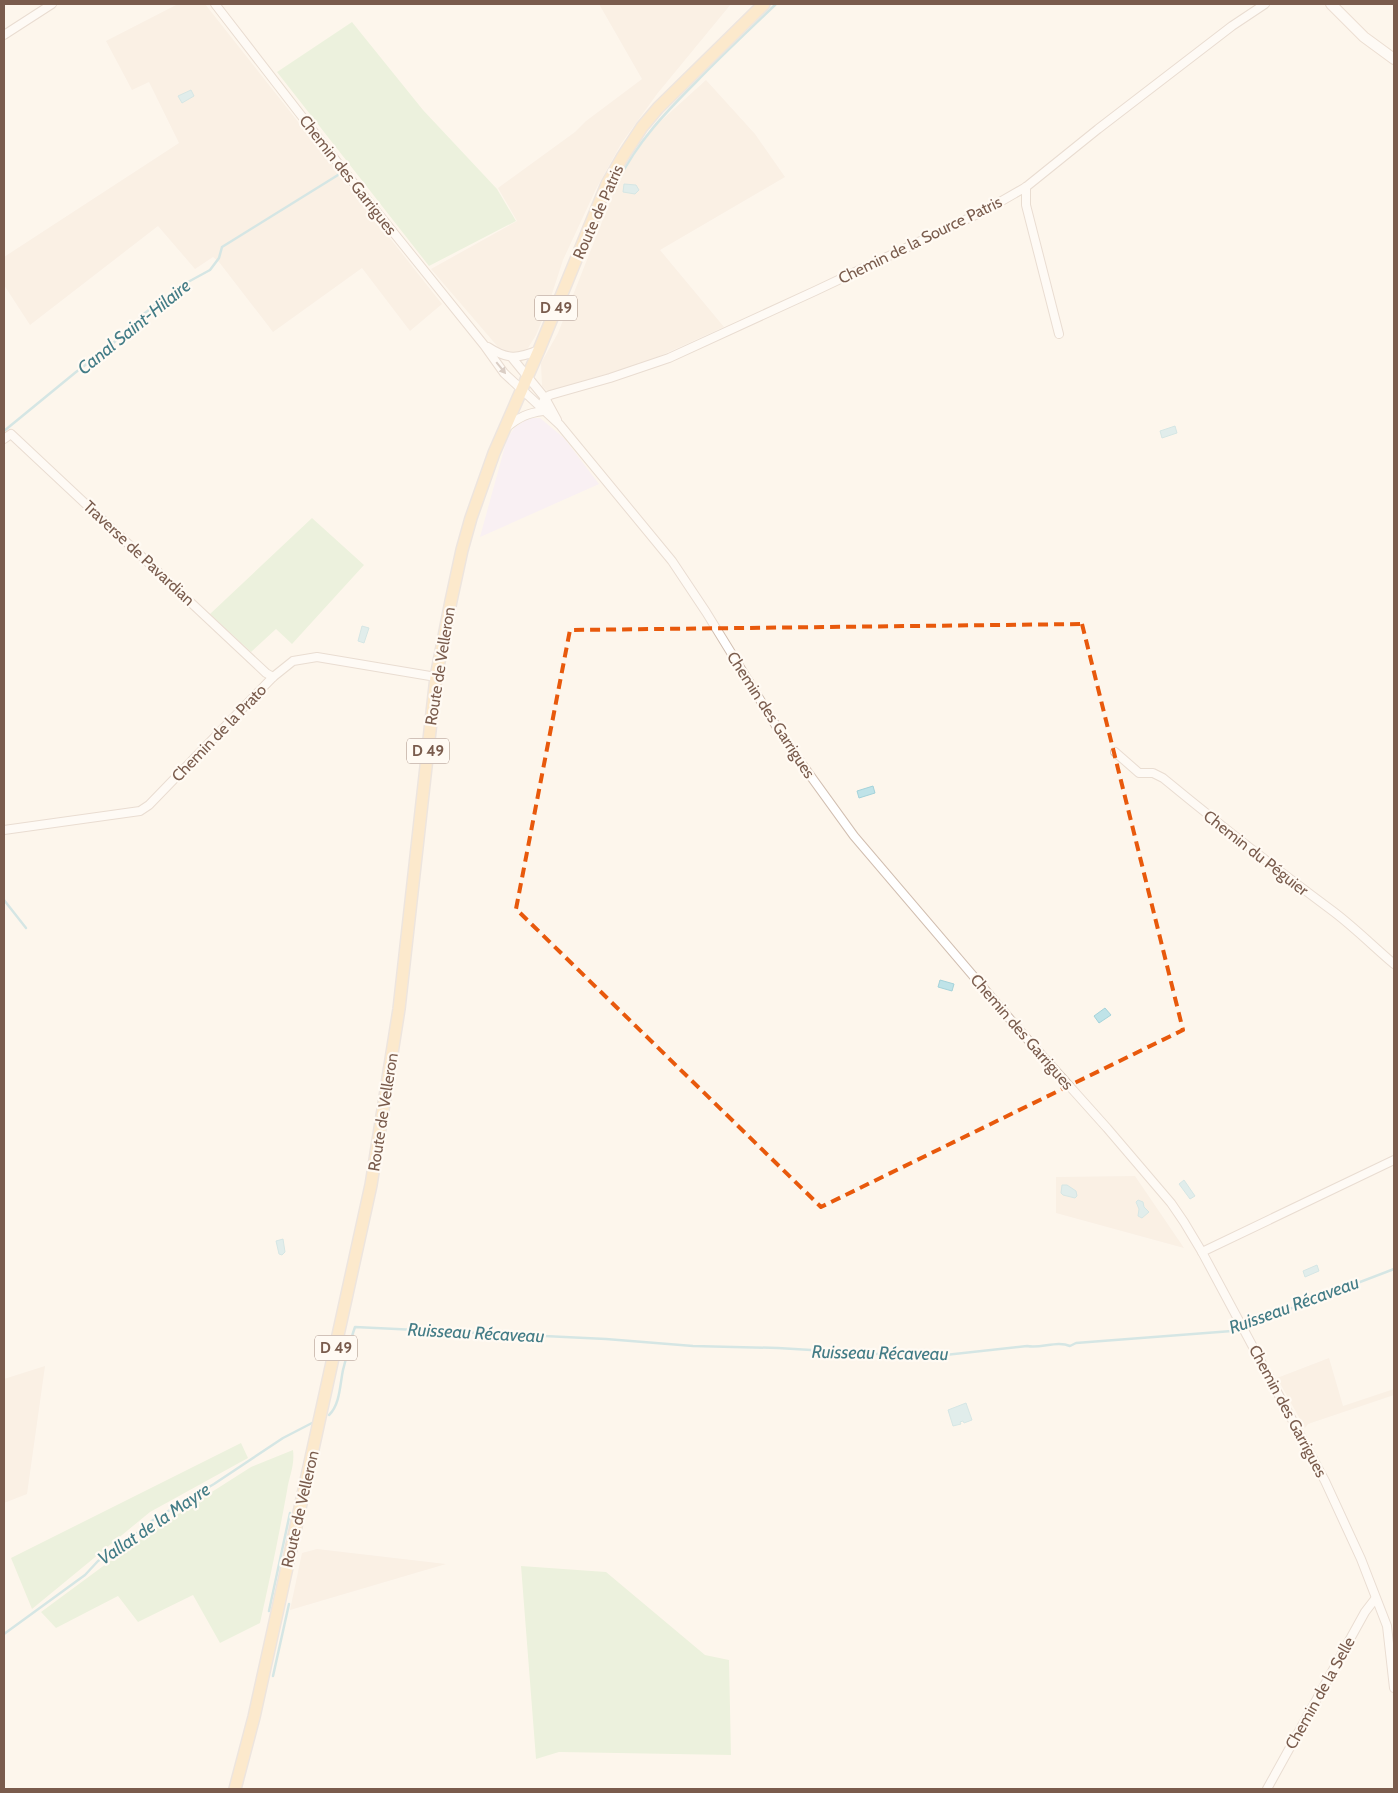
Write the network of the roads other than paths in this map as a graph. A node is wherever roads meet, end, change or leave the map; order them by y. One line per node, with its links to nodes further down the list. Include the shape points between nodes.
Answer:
1 (52, 4): 6 (street)
2 (215, 4): 10 (street, Chemin des Garrigues, via 354,184)
3 (764, 4): 11 (main road, Route de Patris / D 49, via 658,108 623,156 607,184)
4 (1265, 4): 8 (street, Chemin de la Source Patris)
5 (1331, 4): 7 (street, via 1364,37)
6 (4, 35)
7 (1394, 60)
8 (1026, 186): 9 (street, via 1026,205); 15 (street, Chemin de la Source Patris, via 986,210 668,358)
9 (1059, 334)
10 (484, 344): 12 (street, Chemin des Garrigues, via 498,354); 14 (street, Chemin des Garrigues, one-way to 14)
11 (539, 350): 12 (street); 13 (main road, Route de Patris / D 49)
12 (513, 358): 13 (street, Chemin des Garrigues)
13 (528, 375): 14 (main road, Route de Patris / D 49); 15 (street, Chemin des Garrigues)
14 (521, 389): 16 (street, Chemin des Garrigues); 18 (main road, Route de Patris / D 49)
15 (545, 398): 16 (street); 17 (street, Chemin des Garrigues)
16 (541, 409): 17 (street, Chemin des Garrigues); 18 (street, via 516,419)
17 (560, 425): 26 (street, Chemin des Garrigues, via 672,562 786,742 854,836 1171,1203)
18 (502, 431): 21 (main road, Route de Velleron / D 49, via 469,526)
19 (4, 439): 20 (street, Traverse de Pavardian, via 11,434)
20 (274, 677): 21 (street, Chemin de la Prato, via 293,661 318,657); 23 (street, Chemin de la Prato, via 140,811)
21 (436, 678): 29 (main road, Route de Velleron / D 49, via 402,991 378,1149 269,1650)
22 (1115, 752): 24 (street, Chemin du Péguier, via 1139,773 1153,773 1163,778 1334,912)
23 (4, 830)
24 (1394, 964)
25 (1394, 1160): 26 (street)
26 (1202, 1252): 27 (street, Chemin des Garrigues, via 1325,1481)
27 (1376, 1599): 28 (street, Chemin des Garrigues, via 1387,1626); 30 (street, Chemin de la Selle, via 1365,1612)
28 (1394, 1688)
29 (234, 1789)
30 (1267, 1789)

